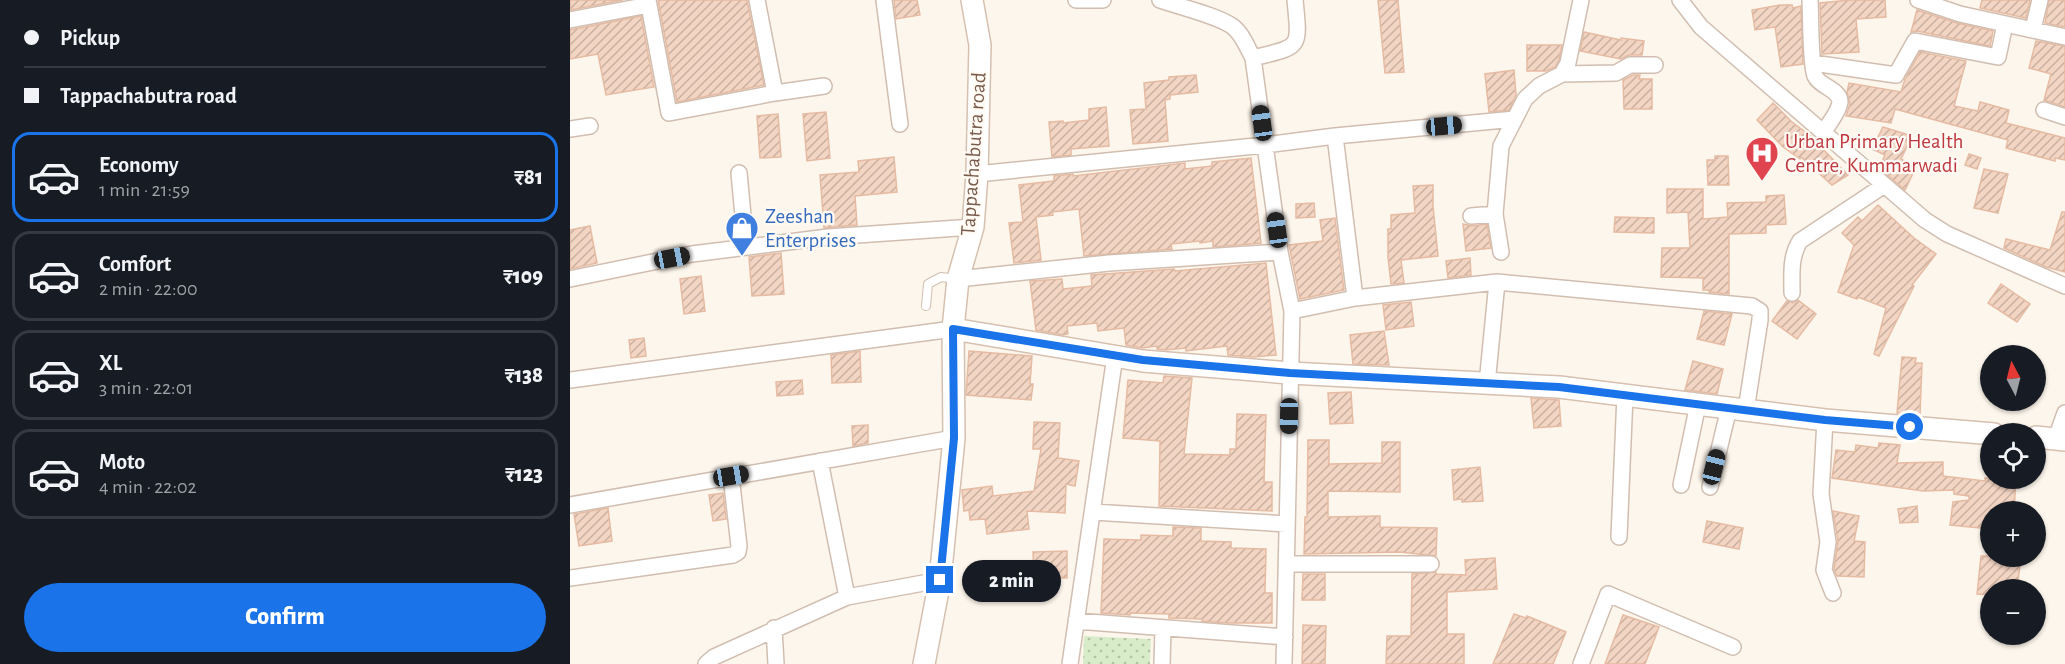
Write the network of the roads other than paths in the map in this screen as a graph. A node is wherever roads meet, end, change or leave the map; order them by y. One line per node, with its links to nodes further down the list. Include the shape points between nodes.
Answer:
1 (758, 0): 24 (street)
2 (884, 0): 28 (street)
3 (972, 0): 35 (street, Tappachabutra road, via 980,45)
4 (1076, 0): 5 (street)
5 (1103, 0)
6 (1160, 0): 19 (street, via 1233,27)
7 (1294, 0): 19 (street, via 1298,34 1295,43 1287,49)
8 (1581, 0): 22 (street, via 1568,63)
9 (1680, 0): 31 (street, via 1701,27)
10 (1810, 0): 20 (street)
11 (1918, 0): 14 (street)
12 (2040, 0): 17 (street)
13 (648, 2): 15 (street); 24 (street, via 669,113)
14 (1960, 7): 16 (street)
15 (570, 20)
16 (2005, 24): 17 (street); 20 (street, via 1998,57 1915,40 1896,75)
17 (2033, 29): 18 (street)
18 (2065, 37)
19 (1252, 58): 33 (street)
20 (1813, 63): 31 (street, via 1816,78 1840,99)
21 (1654, 65): 22 (street, via 1630,65 1616,73)
22 (1562, 74): 27 (street, via 1525,99)
23 (824, 86): 24 (street)
24 (776, 93)
25 (2044, 110): 26 (street)
26 (2065, 117)
27 (1515, 119): 32 (street); 37 (street, via 1501,146)
28 (900, 124)
29 (590, 126): 30 (street)
30 (570, 129)
31 (1824, 131): 36 (street)
32 (1335, 136): 33 (street); 48 (street)
33 (1265, 145): 35 (street); 41 (street)
34 (739, 173): 40 (street)
35 (977, 174): 39 (street, Tappachabutra road)
36 (1883, 186): 46 (street, via 1947,234); 47 (street, via 1800,241 1792,259)
37 (1495, 214): 38 (street); 42 (street)
38 (1471, 216)
39 (973, 227): 40 (street); 44 (street, Tappachabutra road)
40 (746, 247): 43 (street)
41 (1280, 252): 44 (street, via 1109,263); 50 (street)
42 (1501, 252)
43 (570, 279)
44 (958, 279): 49 (lane, via 941,277 928,284); 51 (street, Tappachabutra road)
45 (1497, 282): 48 (street); 55 (street); 58 (street, via 1752,306 1760,311 1760,320)
46 (2065, 286)
47 (1792, 292)
48 (1355, 298): 50 (street)
49 (926, 306)
50 (1292, 311): 53 (street)
51 (953, 329): 52 (street); 54 (street); 62 (street, Tappachabutra road)
52 (1115, 356): 53 (street); 69 (street)
53 (1290, 373): 55 (street); 70 (street)
54 (570, 380)
55 (1487, 384): 56 (street)
56 (1625, 395): 57 (street); 71 (street)
57 (1698, 404): 58 (street); 66 (street)
58 (1738, 409): 60 (street); 67 (street)
59 (2065, 413): 63 (street)
60 (1825, 420): 61 (street); 76 (street, via 1821,494 1828,542 1824,570)
61 (1980, 433)
62 (954, 438): 64 (street); 75 (street, Tappachabutra road)
63 (2052, 438)
64 (820, 460): 65 (street); 77 (street)
65 (731, 476): 68 (street); 74 (street, via 738,552)
66 (1681, 485)
67 (1710, 487)
68 (570, 505)
69 (1093, 512): 70 (street); 78 (street)
70 (1287, 524): 72 (street)
71 (1619, 537)
72 (1287, 564): 73 (street); 81 (street)
73 (1431, 564)
74 (570, 578)
75 (940, 580): 77 (street); 85 (street, Tappachabutra road)
76 (1833, 592)
77 (847, 597): 79 (street)
78 (1076, 621): 80 (street); 86 (street)
79 (774, 628): 83 (street); 84 (street)
80 (1163, 628): 81 (street); 87 (street)
81 (1285, 637): 88 (street)
82 (1733, 647): 89 (street, via 1608,594)
83 (706, 664)
84 (776, 664)
85 (924, 664)
86 (1070, 664)
87 (1162, 664)
88 (1284, 664)
89 (1581, 664)

